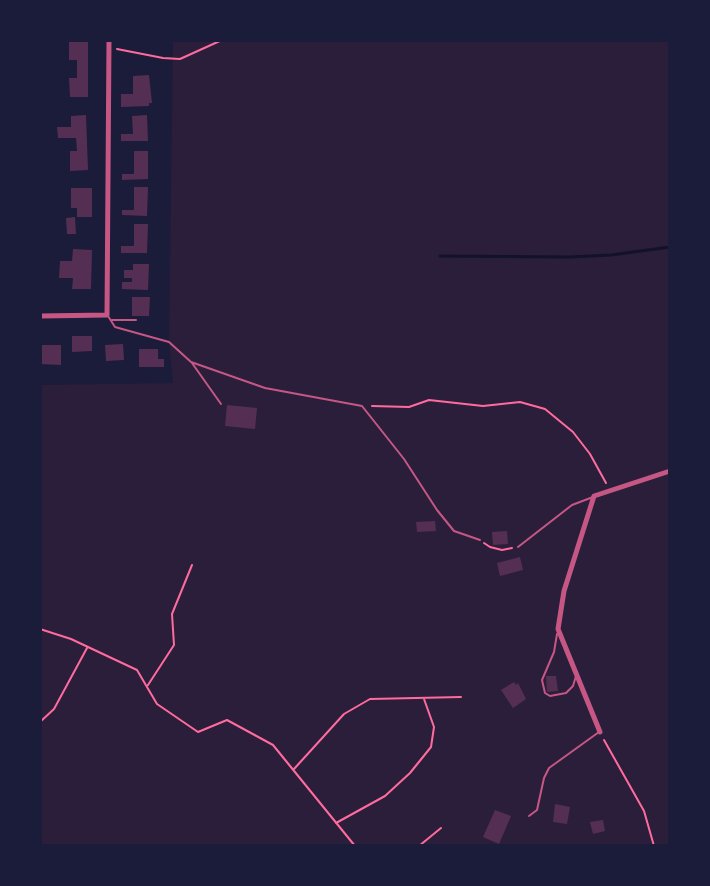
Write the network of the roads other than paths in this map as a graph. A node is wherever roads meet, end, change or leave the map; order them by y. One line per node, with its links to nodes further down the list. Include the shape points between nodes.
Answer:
1 (109, 40): 3 (street)
2 (40, 316): 3 (street)
3 (109, 317): 4 (lane); 5 (lane, via 115,327 169,342)
4 (136, 320)
5 (191, 362): 6 (lane); 9 (lane, via 265,388 362,406 454,531)
6 (221, 404)
7 (670, 471): 8 (street)
8 (594, 496): 10 (lane, via 572,505); 11 (street, via 564,591)
9 (480, 540)
10 (518, 547)
11 (558, 629): 12 (street); 12 (lane, via 542,680 545,693 566,693)
12 (576, 675): 13 (street)
13 (600, 732): 14 (lane, via 549,768 537,810)
14 (529, 816)

